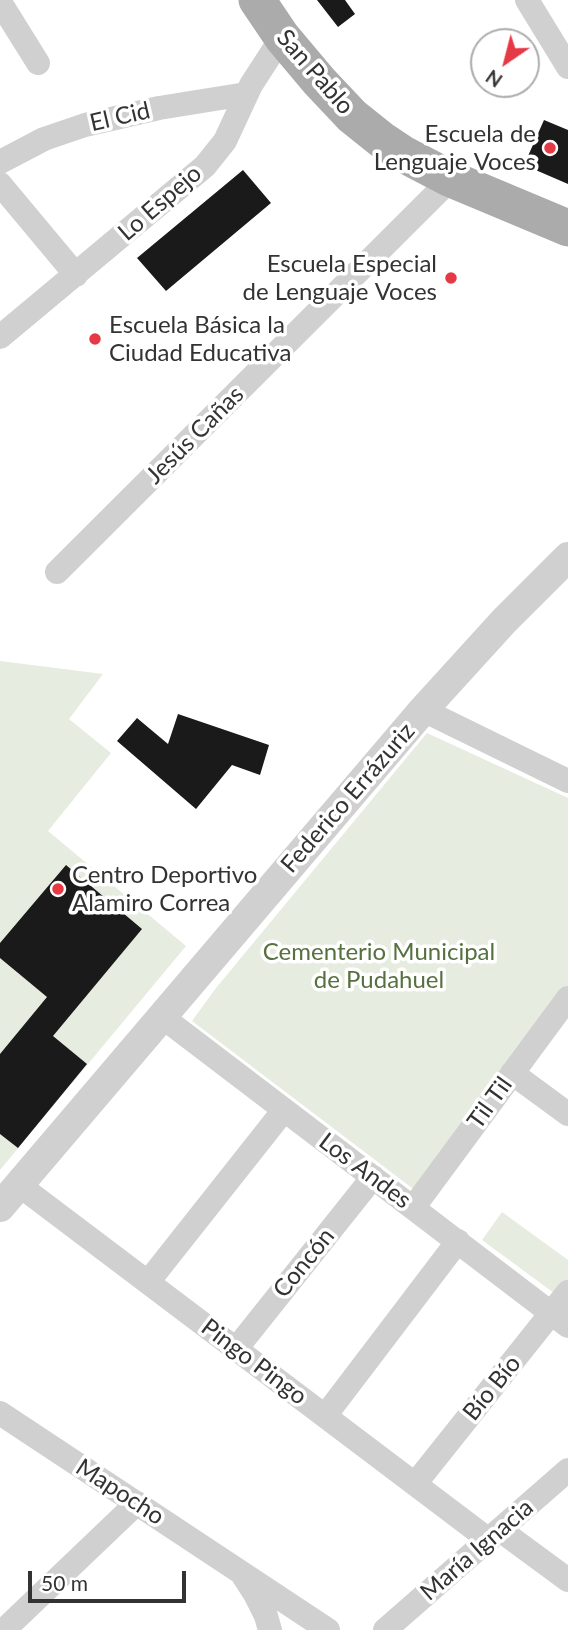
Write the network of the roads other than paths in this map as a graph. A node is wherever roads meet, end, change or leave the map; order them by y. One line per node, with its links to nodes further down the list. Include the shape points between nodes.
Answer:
1 (257, 0): 4 (main road, San Pablo)
2 (527, 0): 6 (street)
3 (0, 2): 5 (street)
4 (282, 37): 7 (street, Lo Espejo); 9 (main road, San Pablo, via 352,116 403,154)
5 (38, 63)
6 (568, 66)
7 (246, 94): 8 (street, El Cid, via 85,125 44,139); 12 (street, Lo Espejo, via 225,141 205,166)
8 (0, 162)
9 (451, 179): 11 (main road, San Pablo); 15 (street, Jesús Cañas)
10 (0, 184): 12 (street)
11 (568, 228)
12 (76, 275): 13 (street, Lo Espejo)
13 (0, 337)
14 (568, 557): 16 (street, Federico Errázuriz)
15 (57, 572)
16 (423, 710): 17 (street); 19 (street, Federico Errázuriz)
17 (568, 781)
18 (568, 998): 20 (street, Til Til)
19 (161, 1016): 21 (street, Los Andes); 24 (street, Federico Errázuriz)
20 (512, 1073): 22 (street); 25 (street, Til Til)
21 (285, 1110): 23 (street, Los Andes); 27 (street)
22 (568, 1114)
23 (373, 1177): 25 (street, Los Andes); 30 (street, Concón)
24 (9, 1196): 27 (street, Pingo Pingo)
25 (413, 1208): 26 (street, Los Andes)
26 (457, 1241): 29 (street, Los Andes); 32 (street)
27 (148, 1282): 30 (street, Pingo Pingo)
28 (568, 1292): 29 (street, Bío Bío)
29 (560, 1320): 34 (street, Bío Bío)
30 (236, 1349): 32 (street, Pingo Pingo)
31 (0, 1413): 35 (street, Mapocho)
32 (325, 1416): 34 (street, Pingo Pingo)
33 (568, 1469): 36 (street, María Ignacia)
34 (415, 1484): 36 (street, Pingo Pingo)
35 (137, 1503): 37 (street, Mapocho); 39 (street)
36 (494, 1535): 38 (street, Pingo Pingo); 42 (street, María Ignacia)
37 (240, 1571): 40 (street, Mapocho); 41 (street, Mapocho)
38 (568, 1580)
39 (4, 1630)
40 (271, 1630)
41 (328, 1630)
42 (385, 1630)

